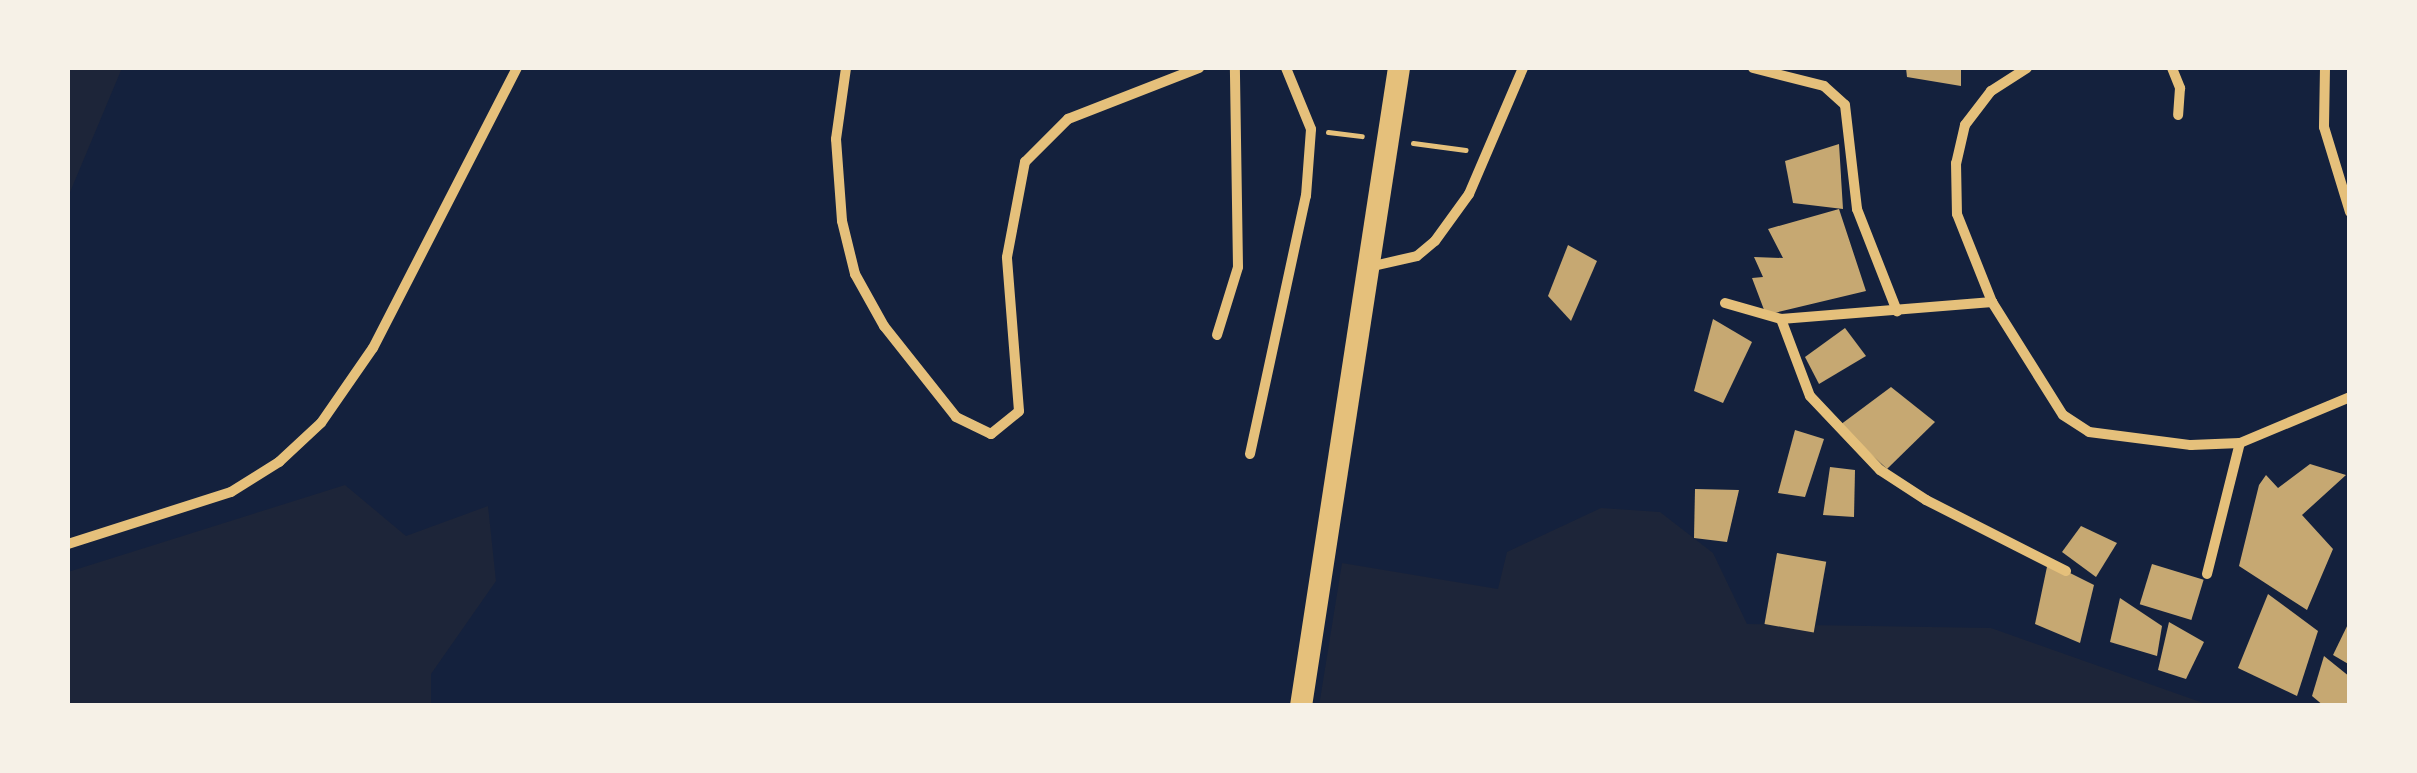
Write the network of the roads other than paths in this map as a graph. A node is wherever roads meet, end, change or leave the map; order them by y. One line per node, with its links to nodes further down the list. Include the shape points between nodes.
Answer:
1 (517, 68): 23 (street, via 373,348 321,423 279,462 231,492)
2 (846, 68): 3 (street, via 836,139 854,274 884,326 956,417 991,434 1019,412 1006,258 1025,162 1068,119)
3 (1198, 68)
4 (1234, 68): 19 (street, via 1238,267)
5 (1286, 68): 22 (street, via 1311,129 1306,196)
6 (1399, 68): 14 (highway)
7 (1523, 68): 14 (street, via 1469,194 1436,241 1417,256)
8 (1753, 68): 17 (street, via 1824,86 1844,105 1857,209)
9 (2027, 68): 16 (street, via 1991,90 1965,125 1956,163 1957,214)
10 (2172, 68): 12 (street, via 2180,88)
11 (2325, 68): 13 (street, via 2324,127)
12 (2178, 116)
13 (2350, 212)
14 (1366, 267): 26 (highway)
15 (1725, 302): 18 (street)
16 (1992, 302): 17 (street); 21 (street, via 2074,425 2191,446)
17 (1897, 311): 18 (street)
18 (1781, 319): 24 (street, via 1810,396 1880,470)
19 (1217, 335)
20 (2350, 397): 21 (street)
21 (2240, 443): 25 (street)
22 (1250, 454)
23 (68, 544)
24 (2066, 571)
25 (2207, 574)
26 (1300, 706)

